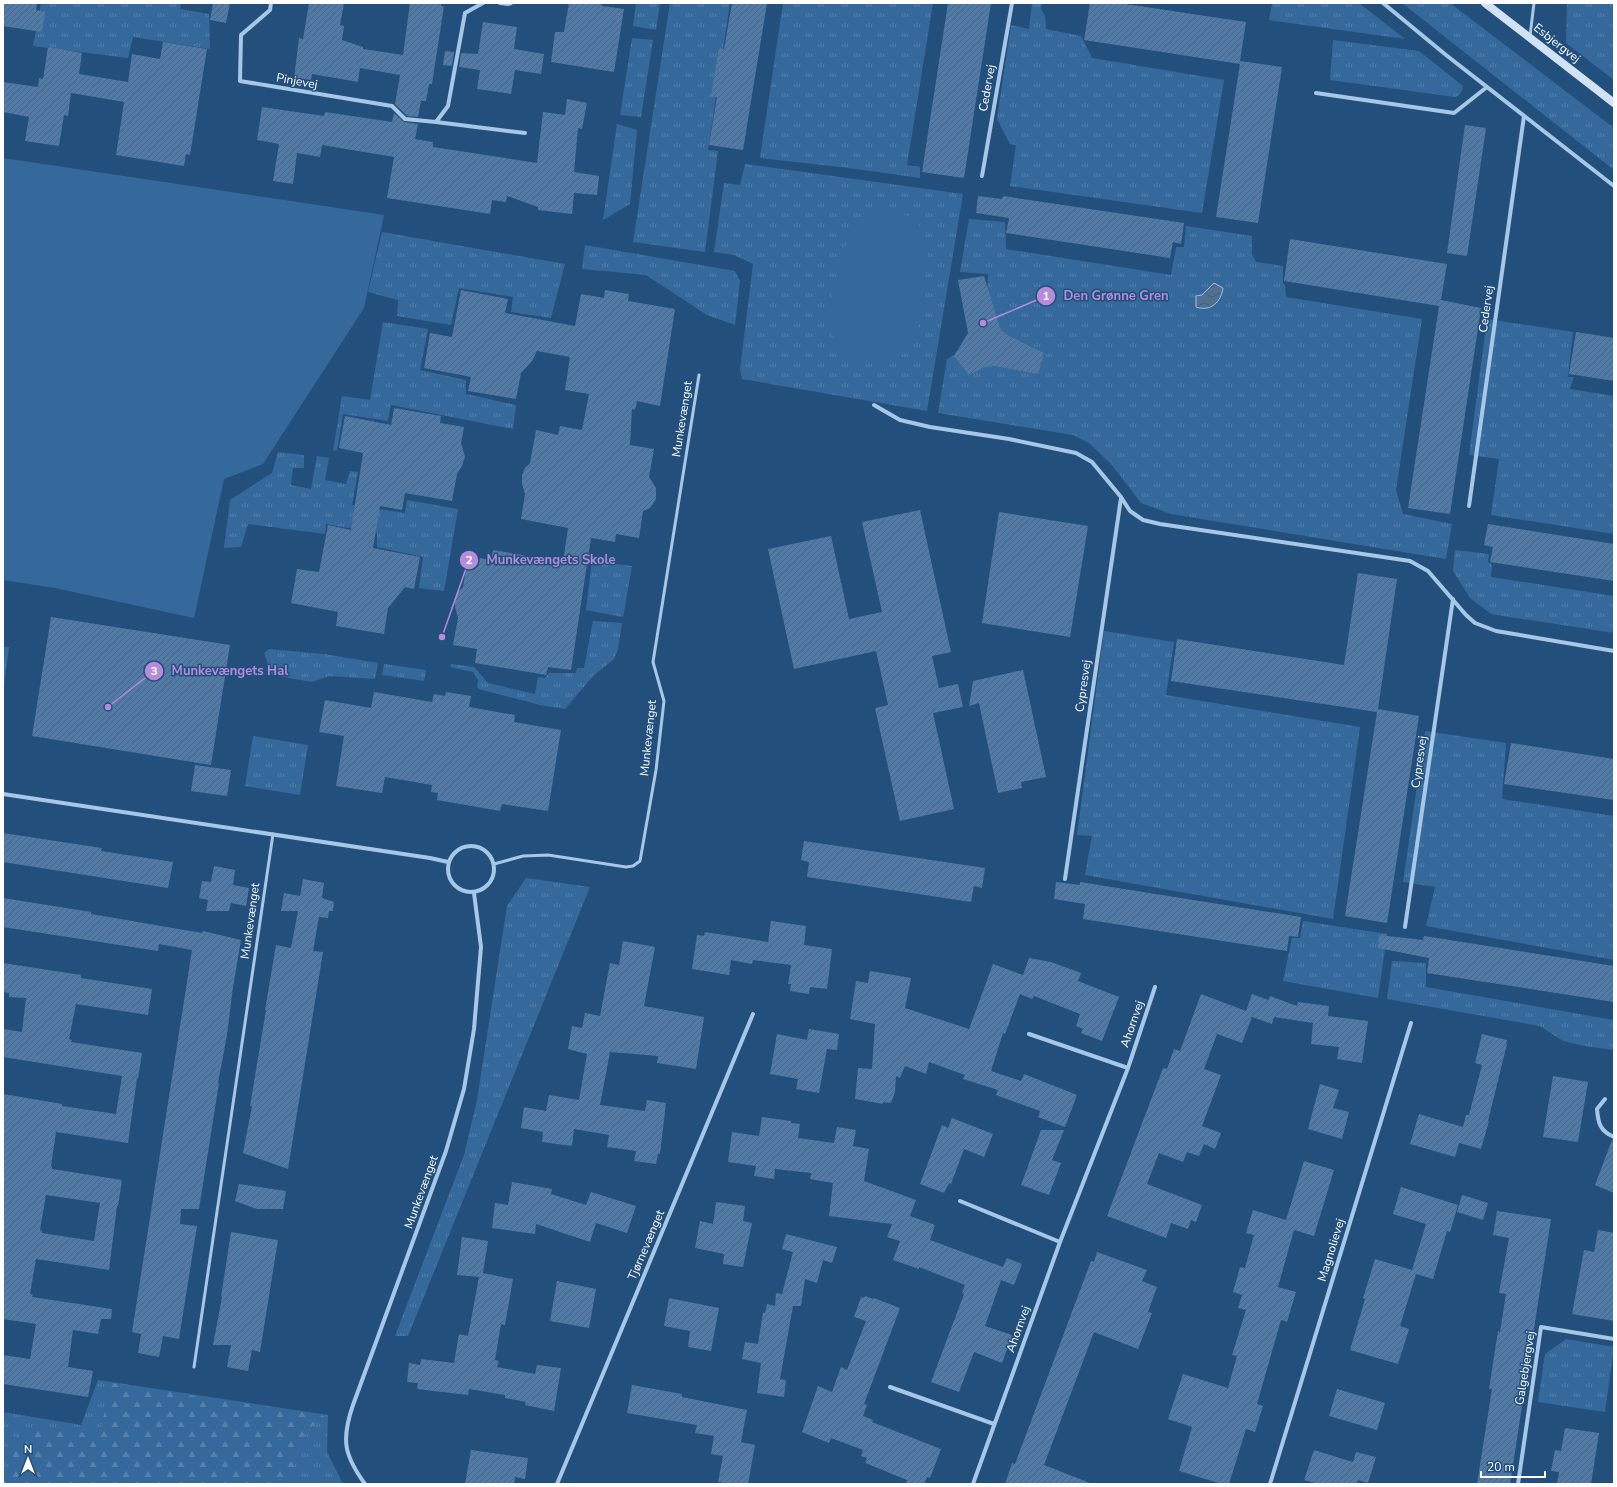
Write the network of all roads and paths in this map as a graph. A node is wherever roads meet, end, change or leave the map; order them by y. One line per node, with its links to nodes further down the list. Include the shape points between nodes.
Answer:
1 (271, 3): 14 (street, Pinjevej, via 270,10 241,35 240,81 392,106 405,119)
2 (484, 3): 14 (street, via 465,13 448,106)
3 (500, 3): 4 (street)
4 (511, 3)
5 (1012, 3): 16 (street, Cedervej)
6 (1383, 3): 10 (street)
7 (1484, 3): 9 (main road, Esbjergvej)
8 (1534, 3): 9 (lane)
9 (1530, 38): 12 (main road, Esbjergvej)
10 (1487, 87): 11 (street, via 1454,113); 13 (street)
11 (1316, 93)
12 (1614, 103)
13 (1524, 116): 17 (street); 21 (street, Cedervej)
14 (436, 122): 15 (street, Pinjevej)
15 (525, 133)
16 (982, 176)
17 (1614, 186)
18 (699, 376): 27 (lane, Munkevænget, via 653,662 664,701 656,770 640,861 626,867 548,855 523,856)
19 (874, 405): 20 (street, via 900,420 930,428 1009,439 1076,453 1092,462)
20 (1121, 497): 22 (street, via 1130,511 1143,520 1160,524 1410,561 1428,571); 28 (street, Cypresvej)
21 (1469, 506)
22 (1453, 599): 23 (street, via 1475,623 1496,631); 30 (street, Cypresvej)
23 (1614, 651)
24 (3, 794): 25 (street)
25 (273, 834): 26 (street); 41 (lane, Munkevænget)
26 (448, 862): 27 (street, via 457,850 472,846 486,851); 29 (street, via 447,870 453,884 459,890)
27 (494, 864): 29 (street, via 492,879 488,885)
28 (1065, 878)
29 (474, 892): 44 (street, Munkevænget, via 481,947 474,1029 464,1089 446,1150 345,1430 346,1448 352,1464)
30 (1405, 927)
31 (1156, 986): 35 (street, Ahornvej)
32 (753, 1014): 45 (street, Tjørnevænget)
33 (1411, 1023): 47 (street, Magnolievej)
34 (1029, 1034): 35 (street)
35 (1128, 1068): 39 (street, Ahornvej)
36 (1605, 1099): 37 (street, via 1597,1108 1598,1119 1601,1129)
37 (1614, 1137)
38 (960, 1201): 39 (street)
39 (1060, 1242): 43 (street, Ahornvej)
40 (1614, 1339): 48 (street, Galgebjergvej, via 1541,1327)
41 (194, 1367)
42 (890, 1387): 43 (street)
43 (994, 1424): 46 (street, Ahornvej)
44 (365, 1484)
45 (557, 1484)
46 (972, 1484)
47 (1270, 1484)
48 (1518, 1484)

